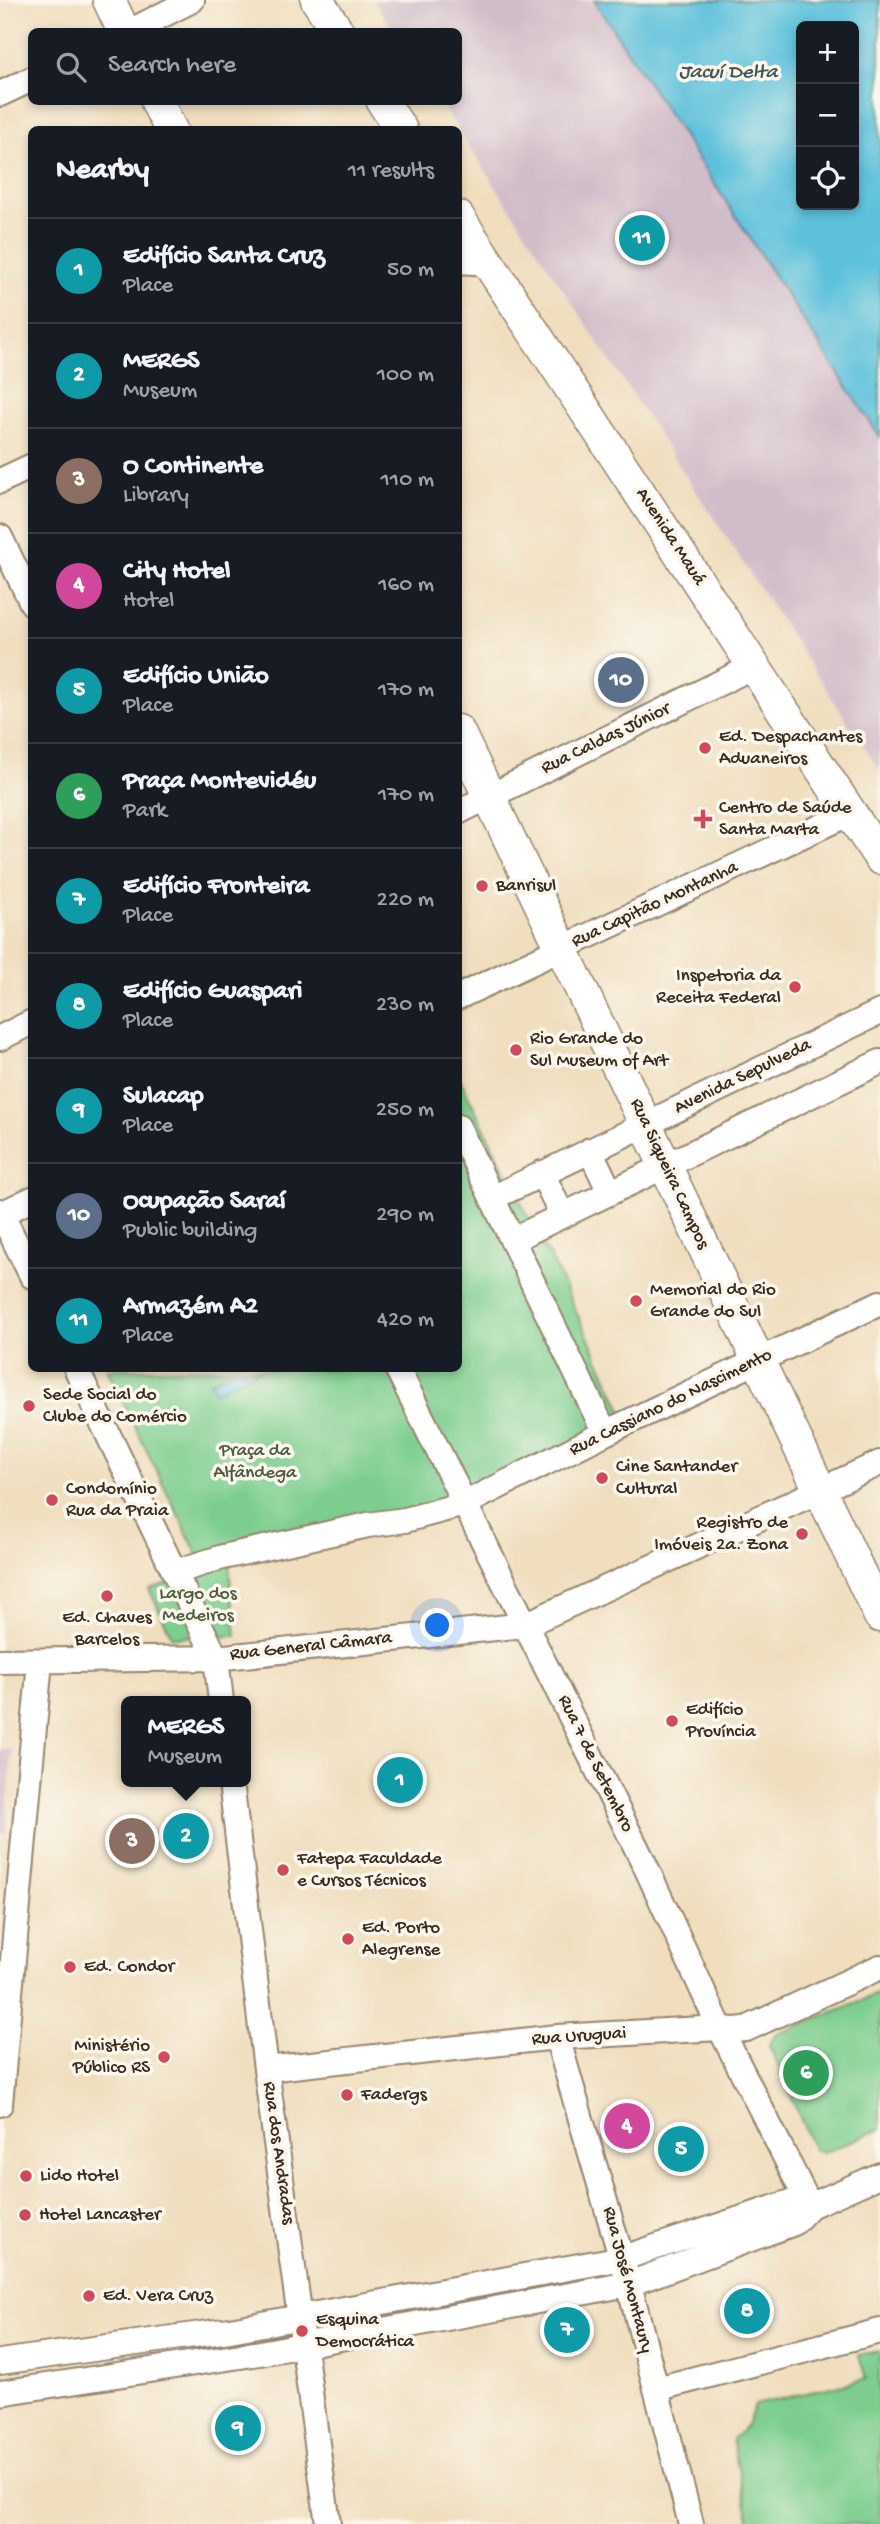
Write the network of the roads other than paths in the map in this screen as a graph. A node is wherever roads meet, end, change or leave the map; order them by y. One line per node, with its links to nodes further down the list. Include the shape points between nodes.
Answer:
1 (109, 0): 4 (main road)
2 (192, 0): 5 (street)
3 (317, 0): 6 (main road)
4 (124, 28)
5 (134, 28)
6 (335, 28)
7 (28, 81): 8 (street)
8 (0, 94)
9 (158, 105): 11 (main road)
10 (385, 105): 12 (main road)
11 (169, 126)
12 (398, 126)
13 (462, 230): 14 (main road, Avenida Mauá)
14 (473, 262): 19 (main road, Avenida Mauá)
15 (28, 468): 16 (street)
16 (0, 481)
17 (0, 537): 18 (street)
18 (28, 595)
19 (754, 666): 21 (street, Rua Caldas Júnior); 23 (main road, Avenida Mauá)
20 (462, 739): 21 (main road, Rua Siqueira Campos)
21 (490, 797): 22 (street, Rua Caldas Júnior); 25 (main road, Rua Siqueira Campos)
22 (462, 810)
23 (850, 813): 24 (main road, Avenida Mauá); 25 (street, Rua Capitão Montanha)
24 (880, 858)
25 (562, 949): 26 (street, Rua Capitão Montanha); 31 (main road, Rua Siqueira Campos)
26 (462, 995)
27 (880, 1012): 31 (street, Avenida Sepulveda)
28 (28, 1024): 29 (street)
29 (0, 1038)
30 (880, 1062): 34 (street)
31 (646, 1124): 33 (street, Avenida Sepulveda); 34 (main road, Rua Siqueira Campos)
32 (462, 1135): 37 (street)
33 (590, 1150): 35 (street, Avenida Sepulveda); 36 (street)
34 (665, 1166): 36 (street); 44 (main road, Rua Siqueira Campos)
35 (542, 1173): 37 (street, Avenida Sepulveda); 40 (street)
36 (610, 1192): 40 (street)
37 (492, 1198): 41 (street)
38 (28, 1201): 39 (street)
39 (1, 1212): 42 (street)
40 (562, 1215): 41 (street)
41 (512, 1240): 47 (street)
42 (28, 1268)
43 (880, 1303): 44 (street, Rua Cassiano do Nascimento)
44 (758, 1361): 47 (street, Rua Cassiano do Nascimento); 49 (main road, Rua Siqueira Campos)
45 (78, 1372): 51 (street)
46 (399, 1372): 50 (street)
47 (605, 1433): 50 (street, Rua Cassiano do Nascimento)
48 (880, 1463): 49 (street, Rua General Câmara)
49 (821, 1492): 52 (main road, Rua Siqueira Campos); 53 (street, Rua General Câmara)
50 (464, 1504): 51 (street, via 223,1557); 53 (street, Rua 7 de Setembro)
51 (175, 1572): 54 (street)
52 (880, 1616)
53 (525, 1625): 54 (street, Rua General Câmara); 60 (street, Rua 7 de Setembro)
54 (216, 1658): 56 (street, Rua General Câmara); 57 (street)
55 (0, 1661): 56 (street, Rua General Câmara)
56 (40, 1661): 63 (street)
57 (220, 1696)
58 (232, 1787): 62 (street, Rua dos Andradas)
59 (880, 1967): 60 (street, Rua Uruguai, via 746,2029)
60 (720, 2028): 61 (street, Rua Uruguai); 65 (street, Rua 7 de Setembro)
61 (557, 2037): 62 (street, Rua Uruguai); 66 (street, Rua José Montaury)
62 (266, 2069): 69 (street, Rua dos Andradas)
63 (0, 2104)
64 (880, 2175): 65 (street)
65 (810, 2206): 66 (street, via 788,2203); 67 (street, via 794,2223)
66 (622, 2258): 67 (street, Rua José Montaury); 68 (street)
67 (629, 2284): 72 (street); 76 (street, Rua José Montaury)
68 (368, 2305): 69 (street); 72 (street)
69 (301, 2318): 70 (street); 73 (street, Rua dos Andradas)
70 (230, 2330): 74 (street); 75 (street)
71 (880, 2331): 76 (street)
72 (372, 2332): 73 (street)
73 (304, 2344): 74 (street); 78 (street, Rua dos Andradas)
74 (235, 2357): 77 (street)
75 (0, 2362)
76 (656, 2389): 79 (street, Rua José Montaury)
77 (0, 2393)
78 (328, 2524)
79 (691, 2524)

